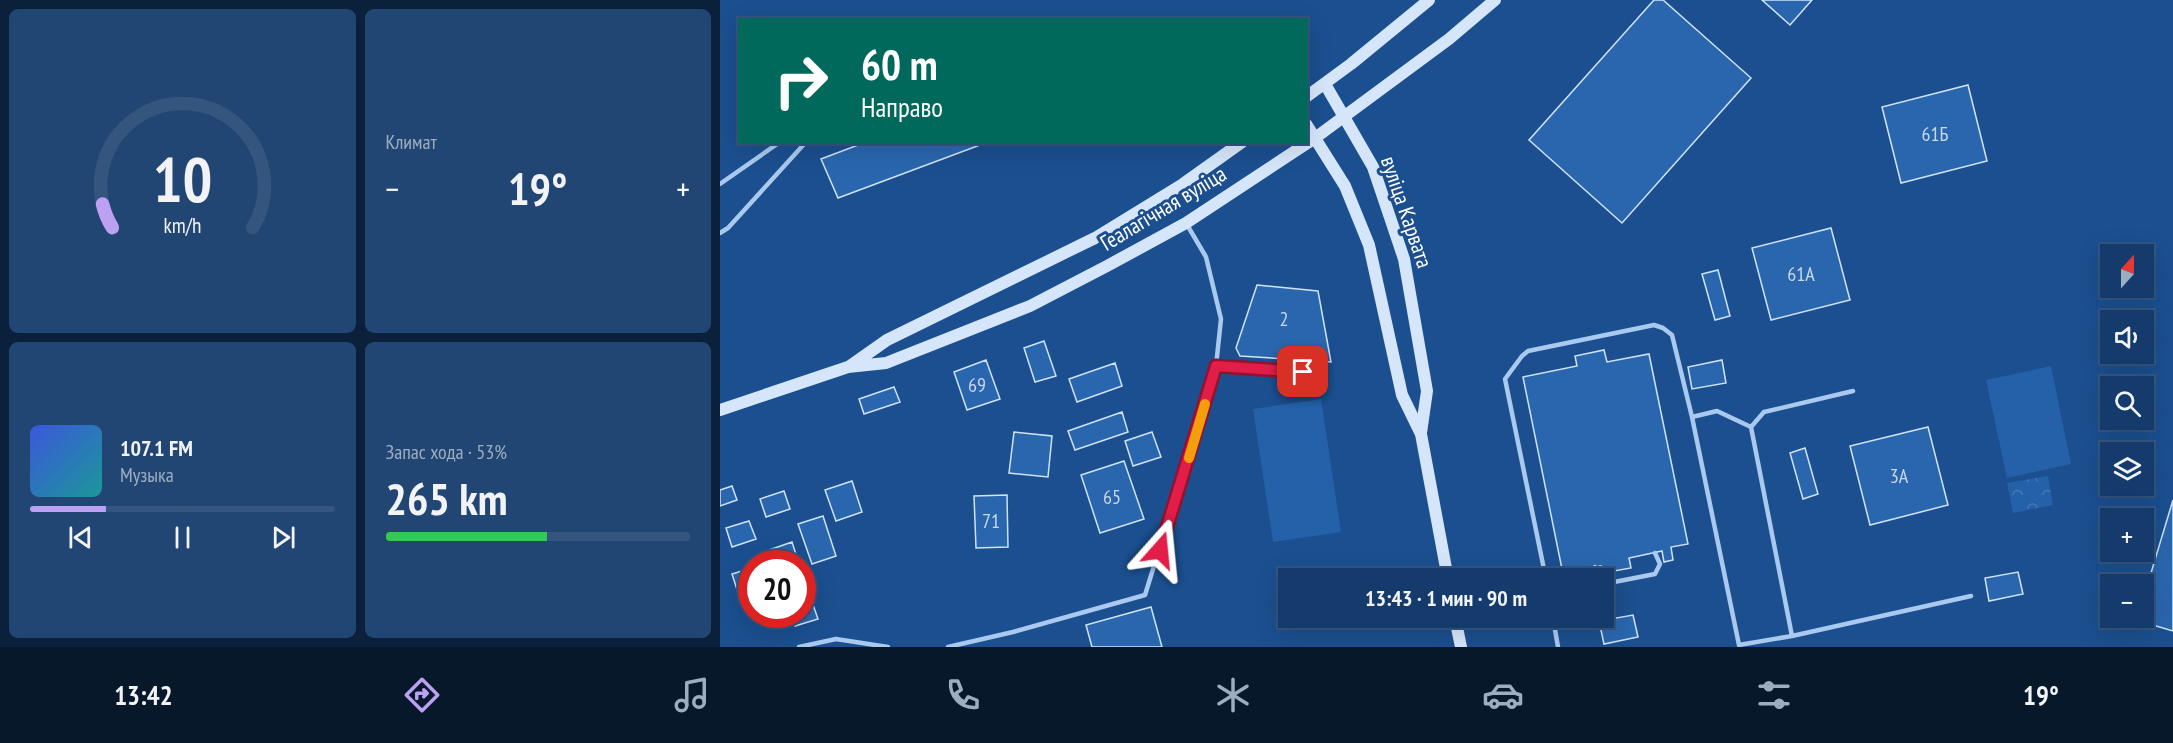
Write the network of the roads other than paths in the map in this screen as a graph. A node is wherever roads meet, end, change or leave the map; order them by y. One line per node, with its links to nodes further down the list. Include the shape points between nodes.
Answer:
1 (1429, 0): 3 (street)
2 (1495, 0): 5 (street, Геалагічная вуліца)
3 (1325, 84): 4 (street); 5 (street, вуліца Карвата)
4 (1308, 96)
5 (1344, 118): 7 (street, Геалагічная вуліца); 23 (street, вуліца Карвата, via 1373,167 1404,259 1426,390)
6 (1308, 127): 7 (street, вуліца Карвата)
7 (1315, 138): 8 (street, Геалагічная вуліца); 23 (street, вуліца Карвата, via 1345,186 1369,245 1402,395)
8 (1308, 143)
9 (777, 144): 13 (lane)
10 (804, 144): 15 (lane)
11 (1239, 144): 17 (street, Геалагічная вуліца, via 1095,238 887,340)
12 (1306, 144): 14 (street, Геалагічная вуліца)
13 (720, 184)
14 (1186, 223): 16 (lane, via 1206,257 1221,319); 17 (street, Геалагічная вуліца, via 1030,306 886,363)
15 (720, 233)
16 (1216, 366): 18 (lane); 34 (lane, via 1145,595)
17 (848, 367): 20 (street, Геалагічная вуліца)
18 (1303, 372)
19 (1853, 391): 22 (lane, via 1764,412)
20 (720, 410)
21 (1692, 417): 22 (lane, via 1717,411); 26 (lane, via 1672,335 1654,325 1528,351 1522,356 1505,379); 31 (lane, via 1739,645)
22 (1751, 427): 31 (lane)
23 (1421, 434): 25 (street, вуліца Карвата)
24 (1655, 553): 27 (lane, via 1660,564 1655,574)
25 (1446, 568)
26 (1544, 568)
27 (1614, 582)
28 (1971, 596): 31 (lane)
29 (1457, 628): 35 (street)
30 (1555, 628): 36 (lane)
31 (1792, 636)
32 (799, 647): 33 (lane, via 836,639)
33 (888, 647)
34 (948, 647)
35 (1461, 647)
36 (1558, 647)

